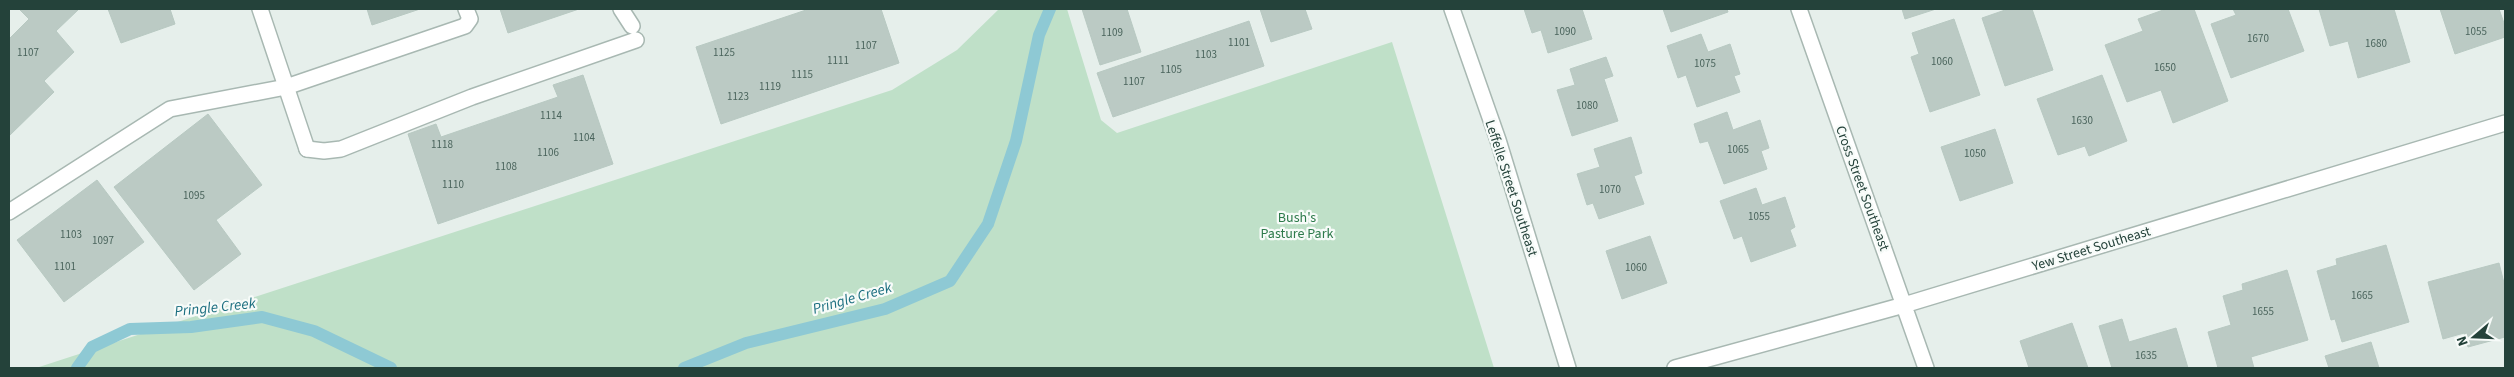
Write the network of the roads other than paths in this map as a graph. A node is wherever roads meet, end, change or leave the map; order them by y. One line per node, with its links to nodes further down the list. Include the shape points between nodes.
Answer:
1 (260, 9): 6 (street)
2 (466, 9): 6 (street, via 470,19 465,26)
3 (620, 9): 6 (street, via 634,33 341,149 307,149)
4 (1452, 9): 10 (street, Leffelle Street Southeast, via 1498,140)
5 (1799, 9): 9 (street, Cross Street Southeast)
6 (286, 87): 8 (street, via 170,109)
7 (2505, 123): 9 (street, Yew Street Southeast)
8 (9, 212)
9 (1904, 305): 11 (street, Yew Street Southeast); 12 (street, Cross Street Southeast)
10 (1568, 368)
11 (1675, 368)
12 (1926, 368)

